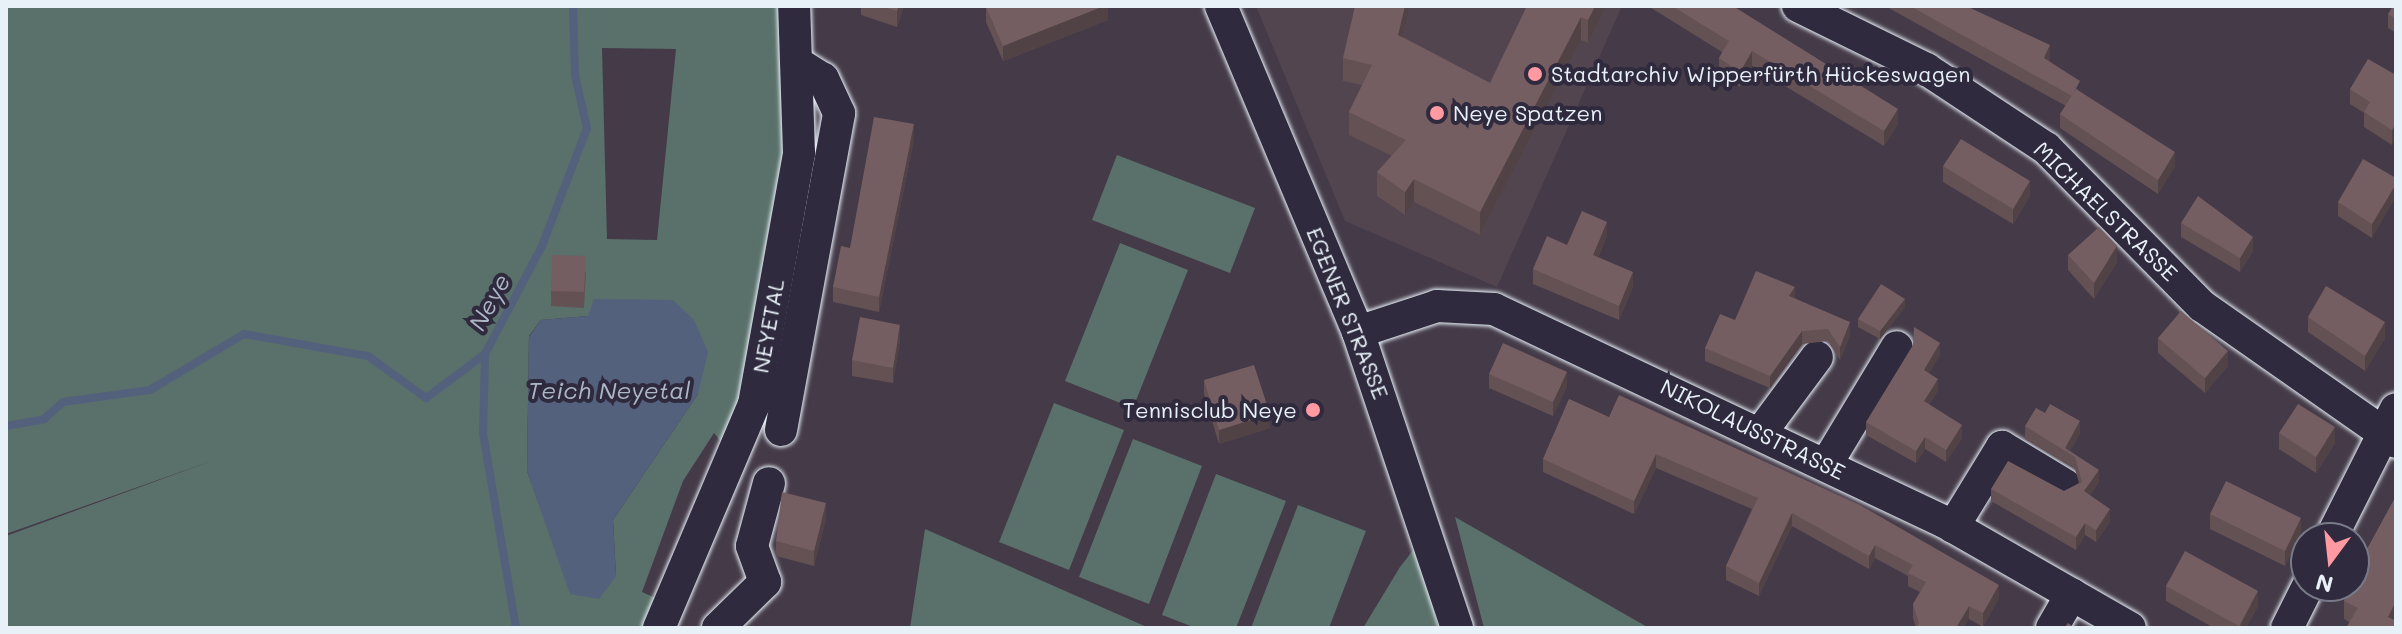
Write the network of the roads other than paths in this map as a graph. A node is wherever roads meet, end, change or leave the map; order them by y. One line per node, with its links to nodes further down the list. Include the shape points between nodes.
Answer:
1 (794, 6): 4 (street, NEYETAL)
2 (1221, 6): 5 (street, EGENER STRASSE)
3 (1798, 6): 8 (street, MICHAELSTRASSE, via 1926,69 2046,148 2202,306)
4 (797, 63): 9 (street, via 823,79 839,113); 18 (street, NEYETAL, via 799,153 754,404)
5 (1358, 332): 10 (street, NIKOLAUSSTRASSE, via 1437,306 1494,309); 20 (street, EGENER STRASSE)
6 (1897, 347): 11 (street)
7 (1817, 357): 10 (street)
8 (2390, 427): 14 (street)
9 (781, 430)
10 (1762, 431): 11 (street, NIKOLAUSSTRASSE)
11 (1827, 463): 15 (street, NIKOLAUSSTRASSE)
12 (769, 483): 19 (street, via 752,546 765,582)
13 (2065, 485): 15 (street, via 2002,447)
14 (2340, 522)
15 (1953, 527): 17 (street, NIKOLAUSSTRASSE)
16 (2300, 602): 23 (street)
17 (2082, 610): 21 (street); 22 (street, NIKOLAUSSTRASSE)
18 (659, 628)
19 (718, 628)
20 (1457, 628)
21 (2052, 628)
22 (2130, 628)
23 (2287, 628)

